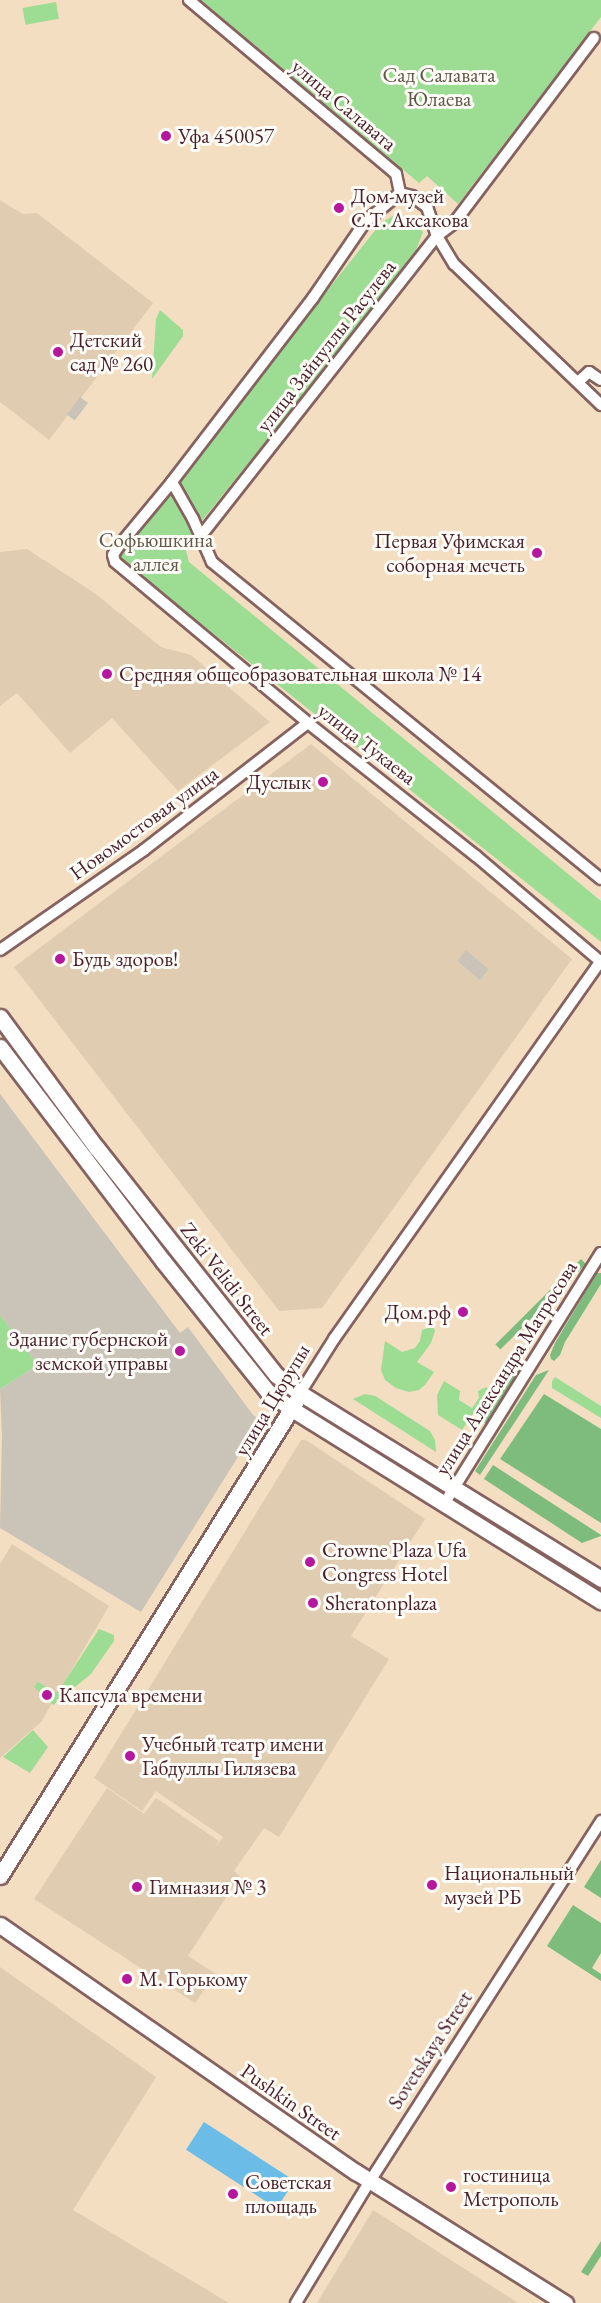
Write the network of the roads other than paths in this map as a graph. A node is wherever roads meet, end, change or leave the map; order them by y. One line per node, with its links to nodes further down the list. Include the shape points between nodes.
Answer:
1 (189, 0): 3 (street, улица Салавата, via 396,174)
2 (594, 38): 4 (street, улица Зайнуллы Расулева, via 454,223)
3 (400, 193): 4 (street, via 427,207); 8 (street, улица Зайнуллы Расулева, via 365,222 313,298)
4 (437, 236): 6 (street, via 454,264); 9 (street, улица Зайнуллы Расулева)
5 (601, 381): 6 (street, via 589,372)
6 (578, 382): 7 (street)
7 (601, 405)
8 (172, 482): 9 (street, улица Тукаева); 10 (street, улица Зайнуллы Расулева)
9 (200, 537): 12 (street, улица Тукаева, via 212,562)
10 (113, 555): 11 (street, улица Тукаева, via 123,571)
11 (308, 723): 13 (street, Новомостовая улица, via 144,850); 14 (street, улица Тукаева)
12 (601, 879)
13 (0, 950)
14 (601, 961): 18 (street, улица Цюрупы, via 321,1357)
15 (0, 1017): 18 (main road, Zeki Velidi Street, via 216,1301 276,1375)
16 (0, 1047): 19 (main road, Zeki Velidi Street, via 268,1392)
17 (601, 1253): 20 (street, улица Александра Матросова)
18 (300, 1393): 19 (main road, улица Цюрупы); 20 (main road, Zeki Velidi Street)
19 (292, 1409): 21 (main road, Zeki Velidi Street); 25 (main road, улица Цюрупы)
20 (453, 1488): 21 (street, улица Александра Матросова); 22 (main road, Zeki Velidi Street)
21 (444, 1504): 23 (main road, Zeki Velidi Street)
22 (601, 1579)
23 (601, 1601)
24 (601, 1821): 27 (street, Sovetskaya Street)
25 (0, 1876)
26 (0, 1925): 27 (main road, Pushkin Street)
27 (370, 2181): 28 (street, Sovetskaya Street); 29 (main road, Pushkin Street)
28 (296, 2303)
29 (565, 2303)

